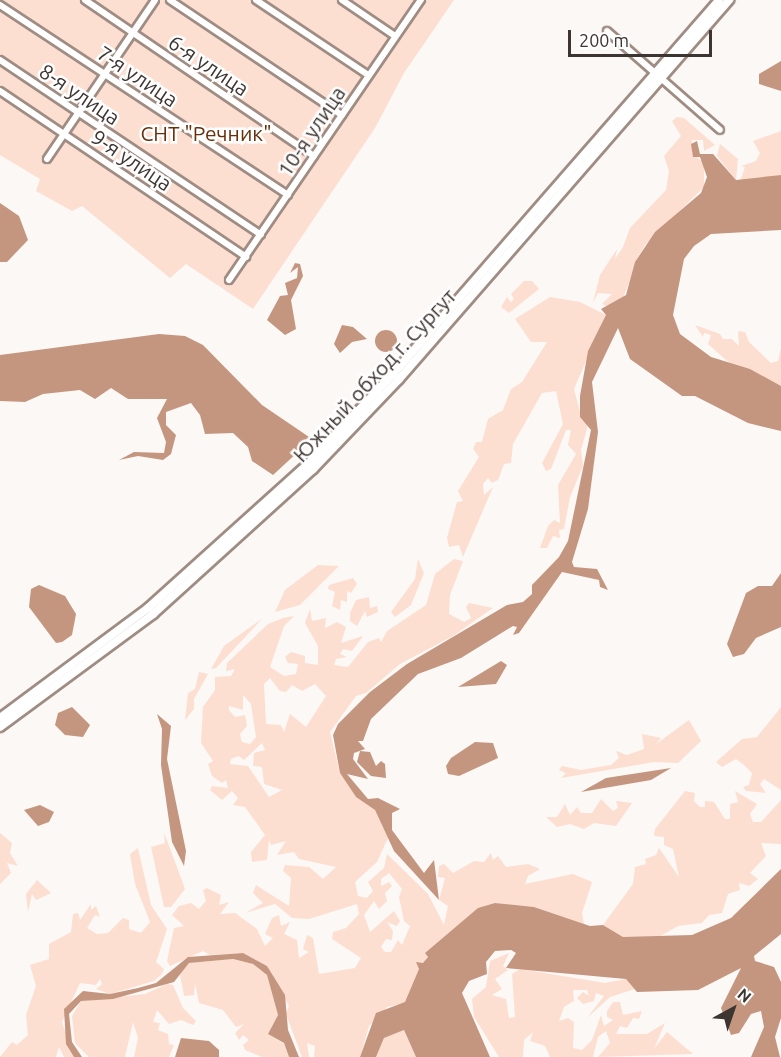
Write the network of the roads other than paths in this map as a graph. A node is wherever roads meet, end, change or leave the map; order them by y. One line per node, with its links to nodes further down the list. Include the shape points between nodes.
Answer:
1 (85, 0): 11 (street, 6-я улица)
2 (155, 0): 11 (street)
3 (170, 0): 19 (street)
4 (256, 0): 15 (street)
5 (342, 0): 12 (street)
6 (421, 0): 12 (street, 10-я улица)
7 (719, 0): 16 (highway, Южный обход г. Сургут)
8 (729, 0): 16 (highway, Южный обход г. Сургут)
9 (0, 5): 14 (street, 7-я улица)
10 (607, 31): 16 (street)
11 (133, 33): 14 (street); 22 (street, 6-я улица)
12 (395, 36): 15 (street, 10-я улица)
13 (0, 60): 18 (street, 8-я улица)
14 (105, 74): 18 (street); 24 (street, 7-я улица)
15 (368, 75): 19 (street, 10-я улица)
16 (658, 75): 20 (street); 28 (highway, Южный обход г. Сургут, via 393,374 280,492 148,608); 29 (highway, Южный обход г. Сургут, via 399,379 285,497 153,614)
17 (0, 91): 21 (street, 9-я улица)
18 (79, 112): 21 (street); 25 (street, 8-я улица)
19 (342, 115): 22 (street, 10-я улица)
20 (720, 130)
21 (63, 134): 23 (street); 26 (street, 9-я улица)
22 (314, 156): 24 (street, 10-я улица)
23 (47, 159)
24 (288, 195): 25 (street, 10-я улица)
25 (261, 235): 26 (street, 10-я улица)
26 (246, 257): 27 (street, 10-я улица)
27 (229, 280)
28 (0, 718)
29 (0, 728)

